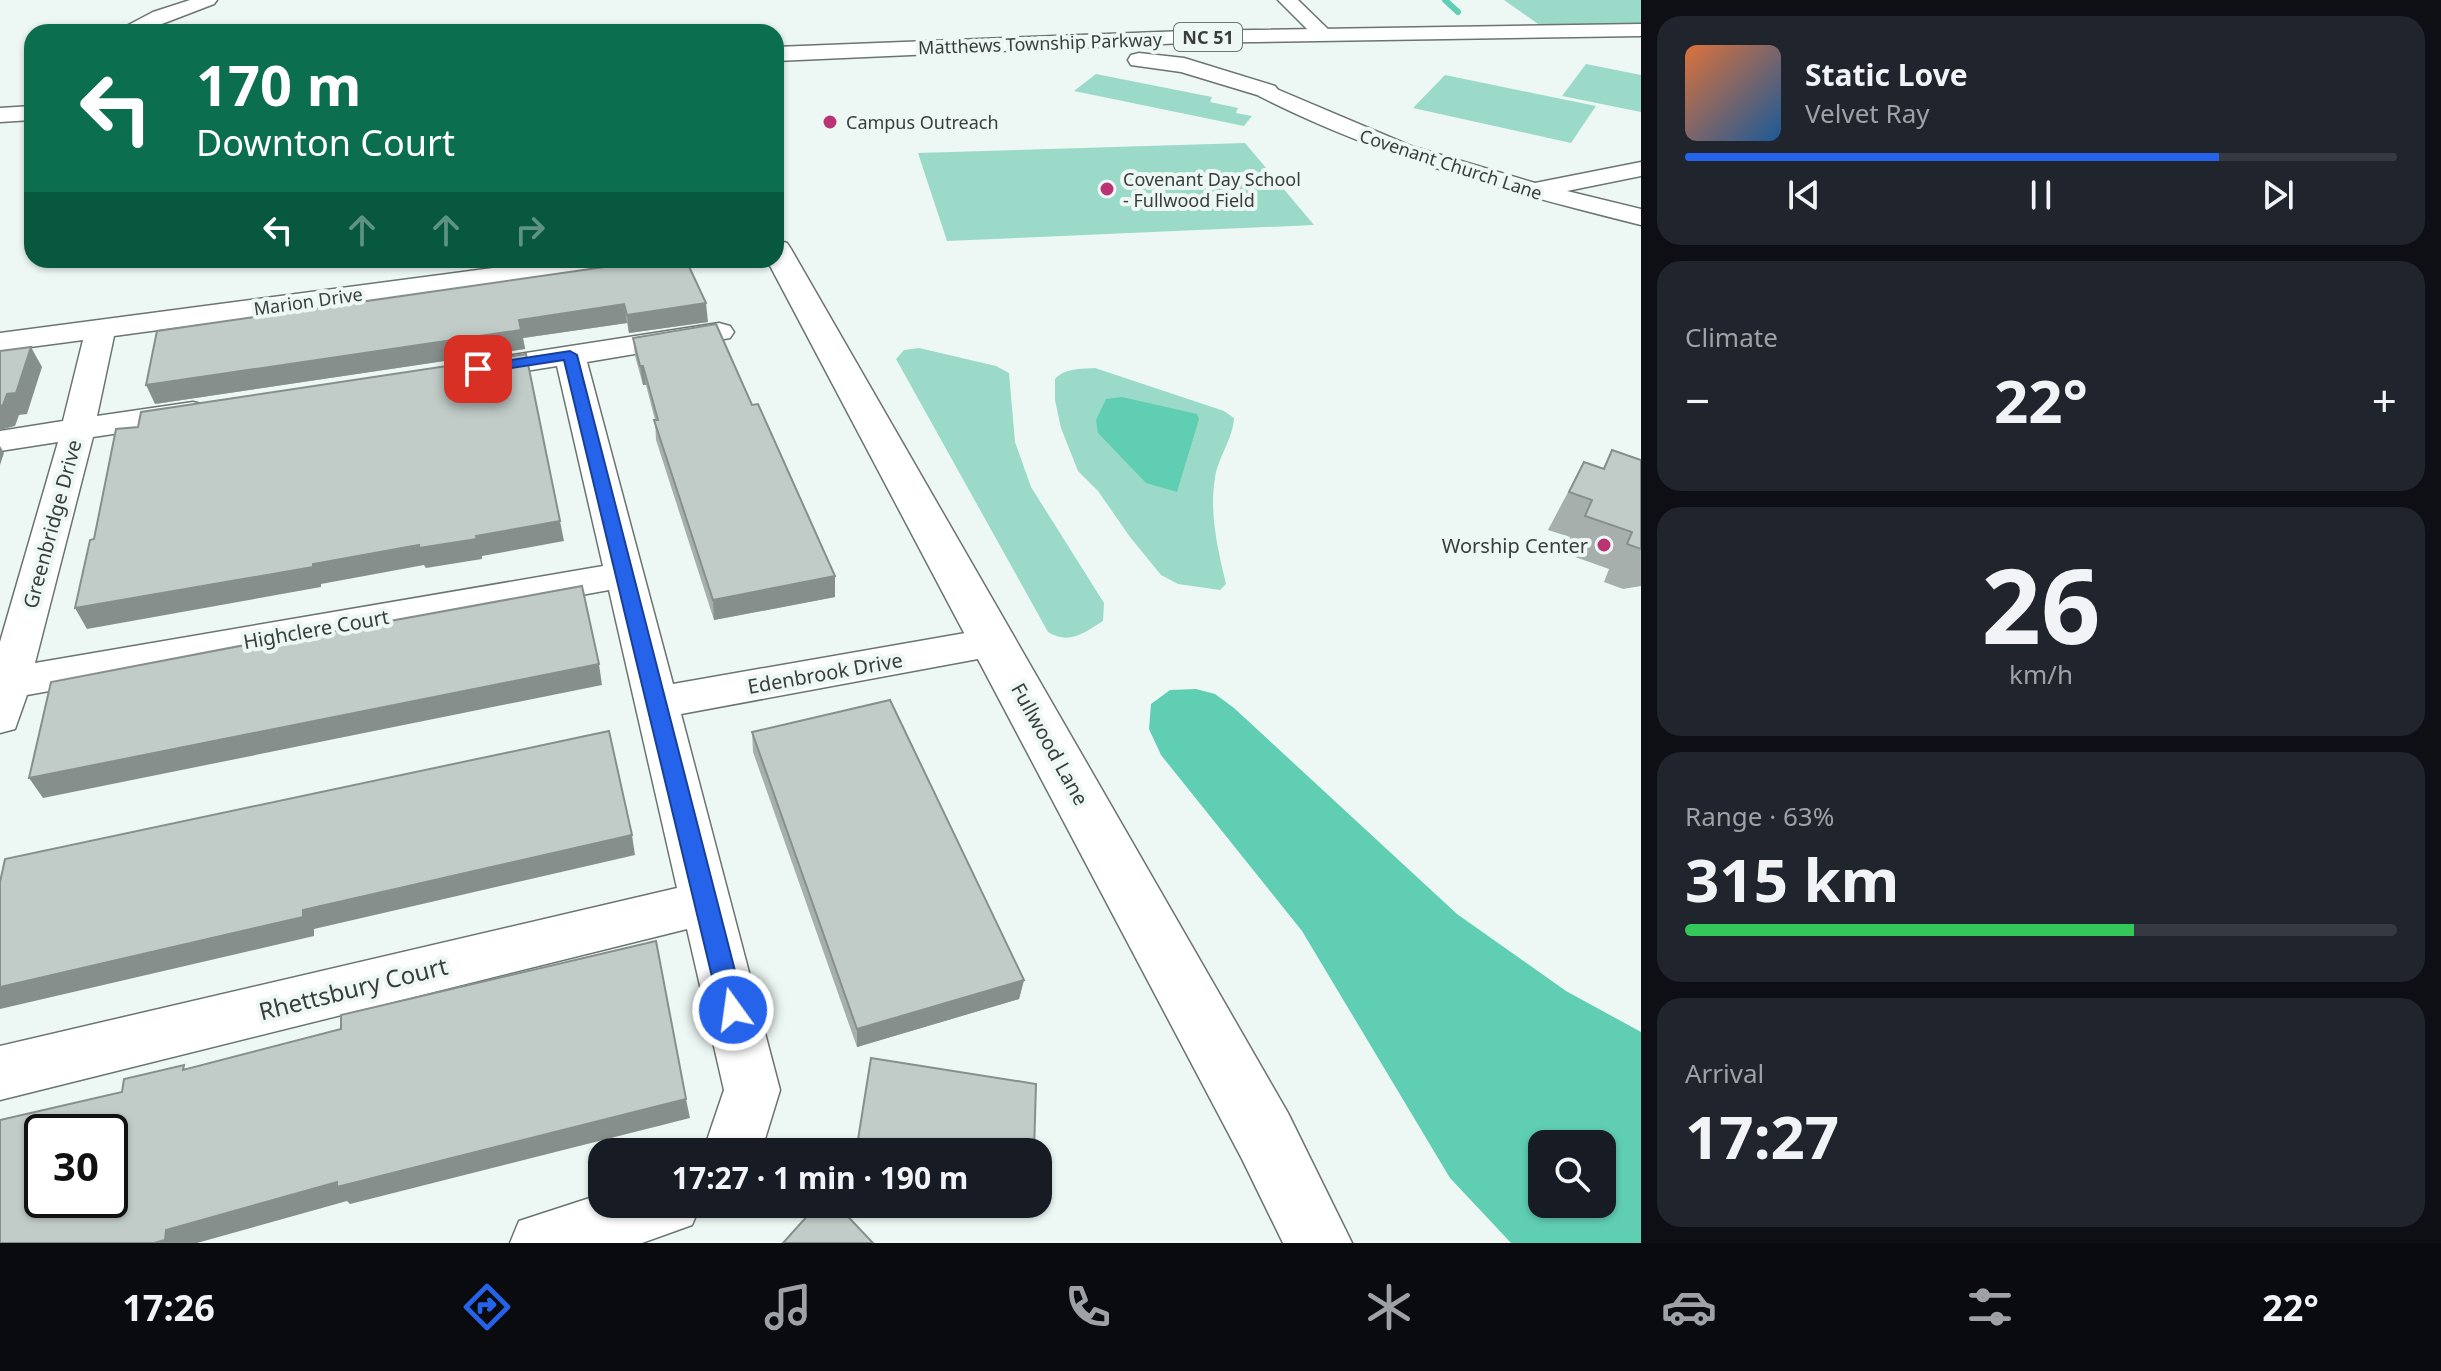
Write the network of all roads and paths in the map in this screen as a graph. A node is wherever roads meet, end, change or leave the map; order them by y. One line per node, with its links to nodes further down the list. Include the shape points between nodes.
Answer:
1 (208, 0): 3 (street)
2 (1287, 0): 5 (street)
3 (142, 24)
4 (1641, 30): 5 (main road, Matthews Township Parkway / NC 51)
5 (1323, 34): 8 (main road, Matthews Township Parkway / NC 51)
6 (1641, 45): 7 (main road, Matthews Township Parkway / NC 51)
7 (1265, 51): 9 (main road, Matthews Township Parkway / NC 51); 11 (main road, via 1248,68)
8 (784, 54)
9 (1029, 59): 10 (main road, Matthews Township Parkway / NC 51); 11 (main road, via 1157,61 1206,70)
10 (784, 70)
11 (1267, 91): 15 (street, Covenant Church Lane, via 1357,135)
12 (24, 114): 13 (main road)
13 (0, 115)
14 (1641, 169): 15 (street)
15 (1533, 191): 16 (street, Covenant Church Lane)
16 (1641, 217)
17 (784, 263): 28 (main road, Fullwood Lane)
18 (556, 268): 19 (street, Marion Drive)
19 (100, 329): 21 (street, Marion Drive); 25 (street, Greenbridge Drive)
20 (719, 332): 22 (street)
21 (0, 342)
22 (570, 355): 23 (street); 27 (street)
23 (447, 374)
24 (216, 409): 25 (street)
25 (78, 430): 26 (street); 29 (street, Greenbridge Drive)
26 (0, 441)
27 (623, 575): 29 (street, Highclere Court); 30 (street)
28 (994, 642): 30 (street, Edenbrook Drive); 36 (main road, Fullwood Lane)
29 (4, 700)
30 (655, 703): 31 (street)
31 (706, 903): 32 (street, Rhettsbury Court); 33 (street, via 752,1090)
32 (0, 1073)
33 (737, 1138)
34 (624, 1218): 35 (street)
35 (541, 1243)
36 (1318, 1243)

